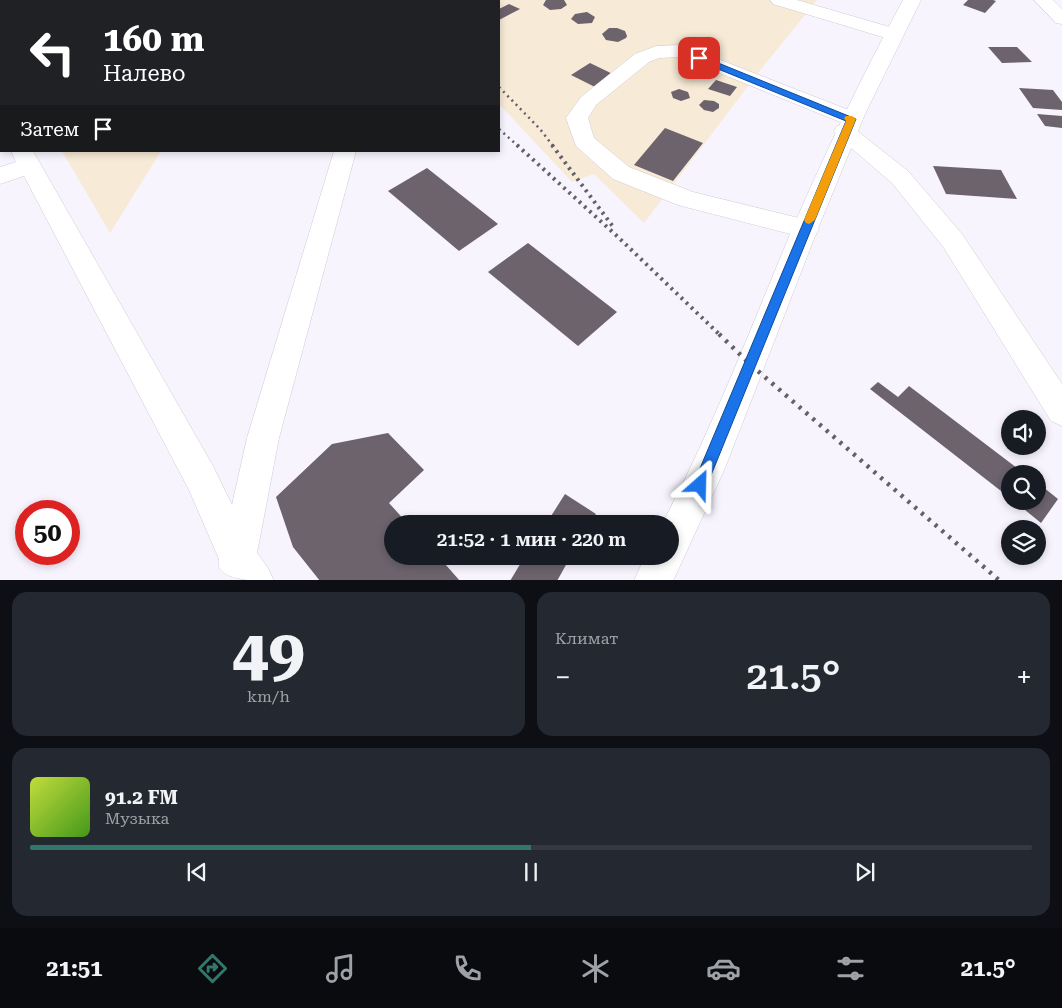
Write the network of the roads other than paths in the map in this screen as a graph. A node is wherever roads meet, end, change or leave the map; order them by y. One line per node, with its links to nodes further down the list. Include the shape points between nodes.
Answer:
1 (779, 0): 5 (street)
2 (912, 0): 5 (street)
3 (1042, 0): 4 (street)
4 (1062, 19)
5 (893, 34): 6 (street)
6 (848, 125): 10 (street); 10 (street, via 682,51 656,52 642,58 588,101 577,118 584,141 621,173 687,199); 11 (street, via 900,177 953,241)
7 (345, 152): 14 (street, via 263,438)
8 (26, 158): 9 (street); 14 (street, via 202,478)
9 (0, 176)
10 (806, 229): 12 (street, via 708,470)
11 (1062, 411)
12 (679, 528)
13 (660, 565): 15 (street)
14 (242, 573)
15 (653, 580)

